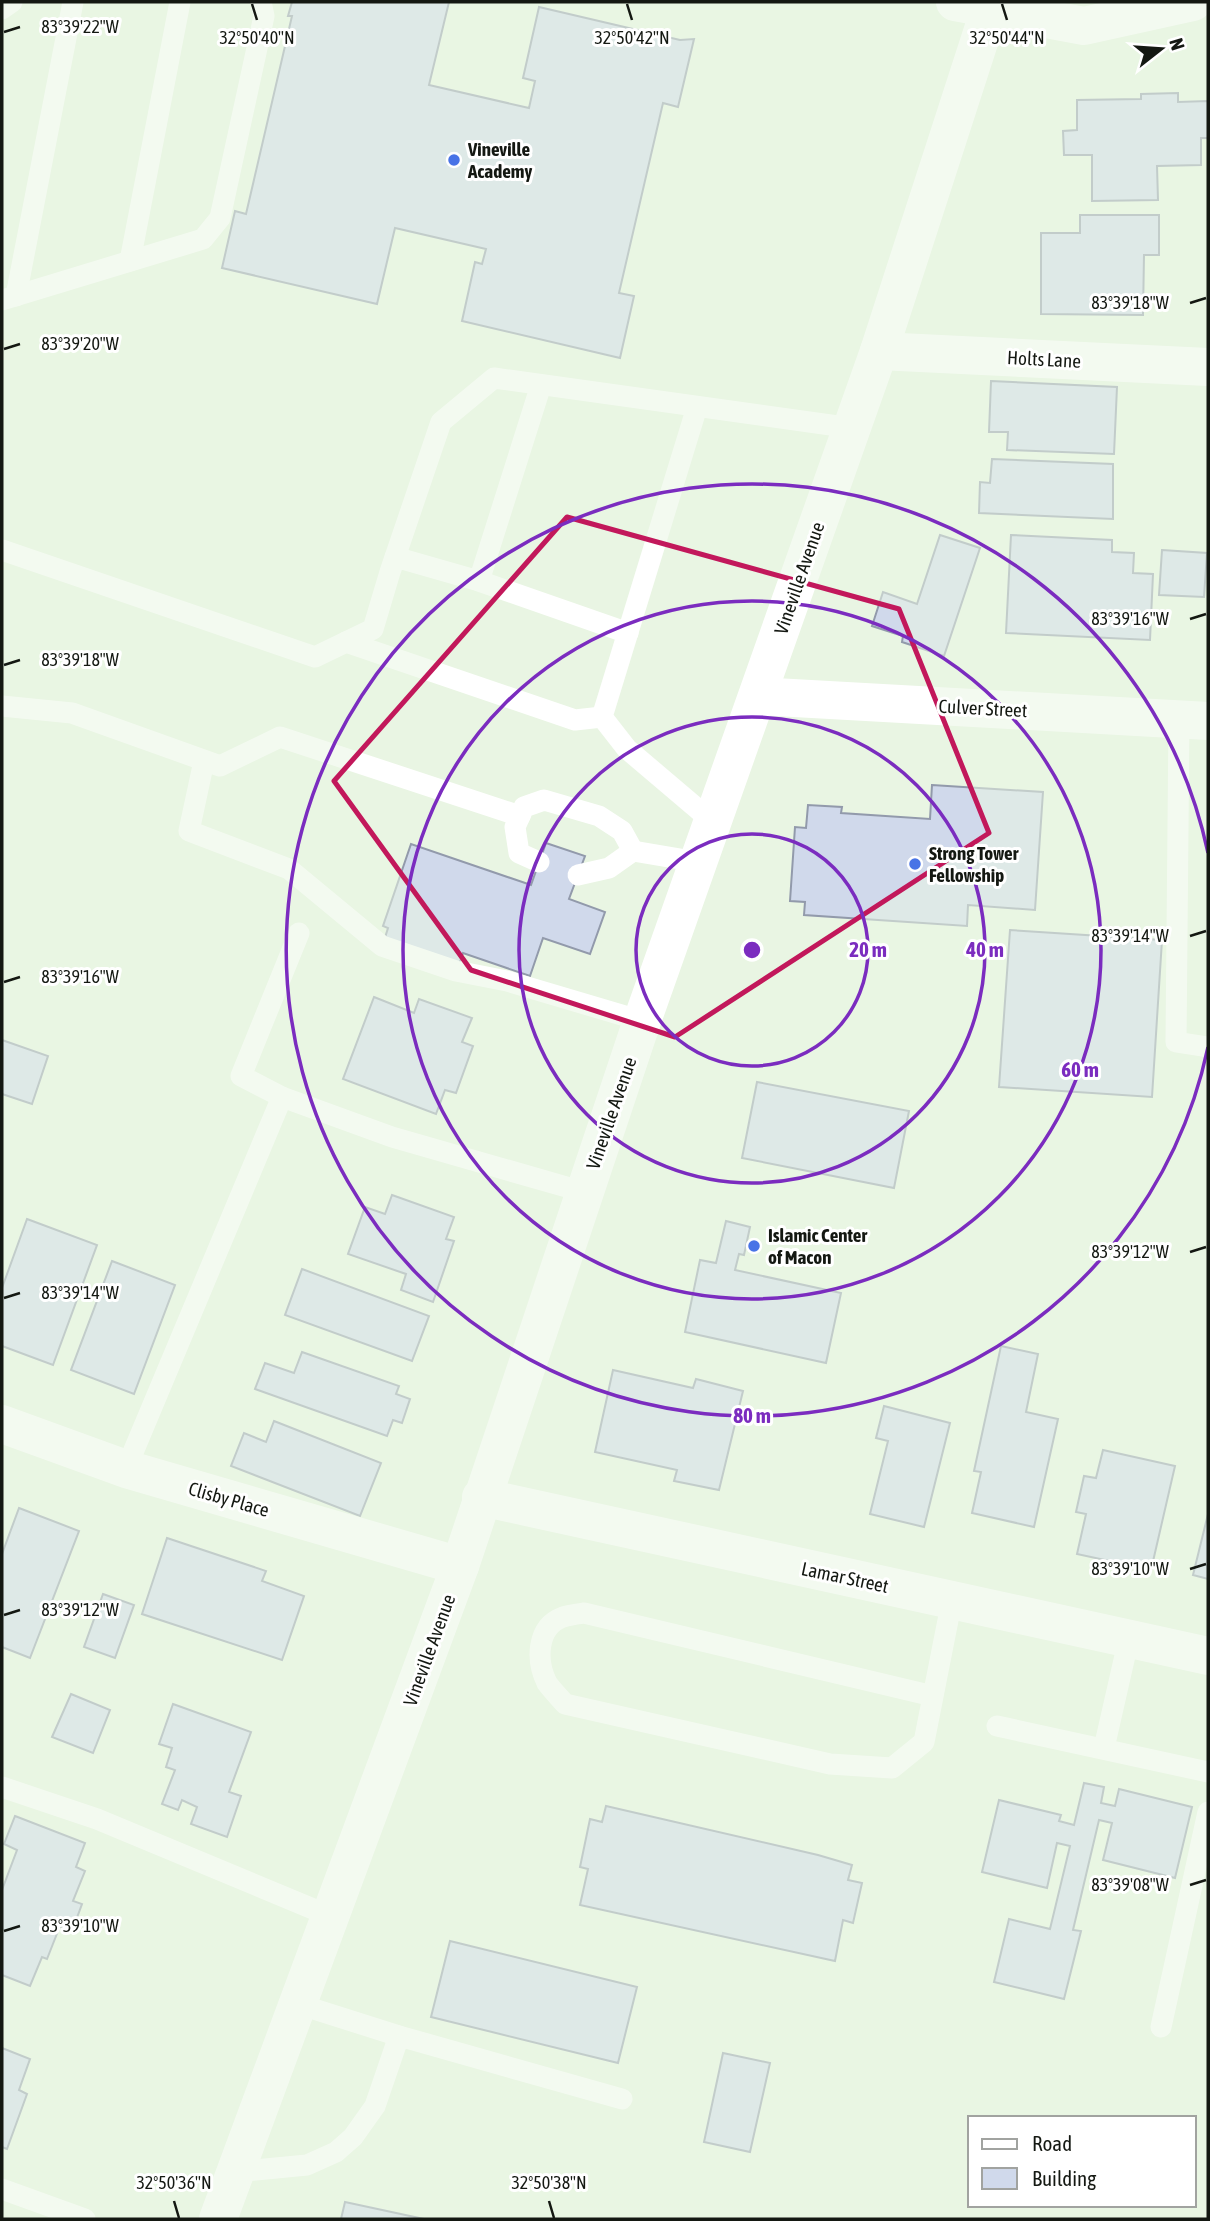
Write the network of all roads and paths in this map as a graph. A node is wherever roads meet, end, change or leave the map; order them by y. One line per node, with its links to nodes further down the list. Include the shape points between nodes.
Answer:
1 (12, 2): 7 (lane)
2 (73, 2): 9 (lane)
3 (180, 2): 8 (lane)
4 (261, 2): 8 (lane, via 264,16 220,218 203,239)
5 (1193, 2): 6 (main road, via 1084,26)
6 (979, 4): 10 (main road, Vineville Avenue)
7 (2, 9)
8 (130, 261): 9 (lane)
9 (9, 298)
10 (879, 351): 11 (main road, Holts Lane); 14 (main road, Vineville Avenue)
11 (1208, 368)
12 (541, 385): 13 (lane); 16 (lane, via 494,379 441,422); 17 (lane)
13 (697, 407): 14 (lane); 18 (lane)
14 (852, 428): 20 (main road, Vineville Avenue)
15 (2, 550): 19 (lane, via 315,657)
16 (395, 557): 17 (lane); 19 (lane, via 373,629)
17 (479, 581): 18 (lane)
18 (628, 633): 22 (lane)
19 (346, 642): 22 (lane, via 575,720)
20 (758, 696): 23 (main road, Culver Street); 26 (main road, Vineville Avenue)
21 (2, 706): 24 (lane, via 72,713)
22 (602, 717): 26 (lane, via 627,749)
23 (1194, 720): 33 (lane, via 1176,1042)
24 (204, 761): 25 (lane, via 220,765 280,737); 32 (lane, via 189,831 289,869 382,946 456,971 507,981)
25 (520, 816): 27 (lane, via 524,807 544,800 598,816 622,831); 28 (lane, via 515,827 519,853)
26 (713, 822): 29 (main road, Vineville Avenue)
27 (633, 850): 29 (lane); 30 (lane, via 609,868)
28 (539, 862)
29 (698, 862): 32 (main road, Vineville Avenue)
30 (578, 875)
31 (299, 933): 34 (lane, via 241,1076)
32 (642, 1021): 35 (main road, Vineville Avenue)
33 (1208, 1047)
34 (282, 1097): 35 (lane, via 391,1137); 37 (lane)
35 (584, 1192): 38 (main road, Vineville Avenue)
36 (2, 1423): 37 (main road, Clisby Place)
37 (126, 1469): 39 (main road, Clisby Place)
38 (481, 1497): 39 (main road, Vineville Avenue); 40 (main road, Lamar Street)
39 (460, 1566): 51 (main road, Vineville Avenue)
40 (952, 1600): 41 (main road, Lamar Street); 43 (lane)
41 (1129, 1638): 42 (main road, Lamar Street); 45 (lane)
42 (1208, 1656)
43 (933, 1696): 43 (lane, via 584,1612 561,1617 546,1629 541,1645 540,1663 548,1685 565,1704 830,1764 892,1768 924,1742)
44 (997, 1726): 45 (lane)
45 (1104, 1748): 46 (lane)
46 (1208, 1772)
47 (2, 1787): 48 (lane)
48 (27, 1796): 49 (lane); 51 (lane, via 97,1819)
49 (2, 1806)
50 (1208, 1812): 53 (lane)
51 (330, 1916): 52 (main road, Vineville Avenue)
52 (298, 2004): 54 (lane); 56 (main road, Vineville Avenue)
53 (1161, 2027)
54 (399, 2036): 55 (lane); 56 (lane, via 375,2106 336,2152 307,2165)
55 (622, 2099)
56 (235, 2172): 59 (main road, Vineville Avenue)
57 (2, 2189): 58 (lane)
58 (85, 2219)
59 (218, 2219)

